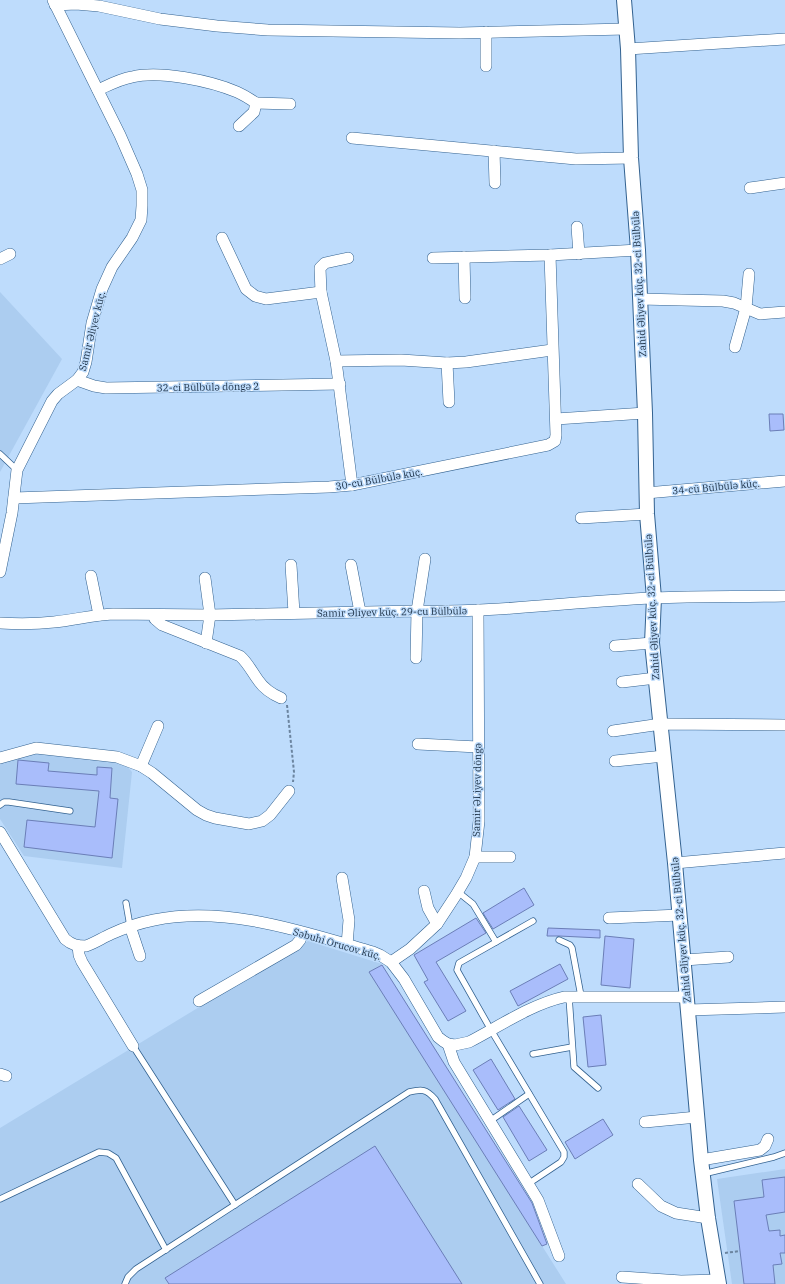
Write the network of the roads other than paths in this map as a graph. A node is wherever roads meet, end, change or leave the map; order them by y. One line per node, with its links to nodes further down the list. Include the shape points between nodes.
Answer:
1 (624, 0): 3 (street, Zahid Əliyev küç. 32-ci Bülbülə)
2 (54, 3): 4 (street, via 99,6 160,19 268,30); 8 (street, Samir Əliyev küç.)
3 (626, 29): 4 (street); 6 (street, Zahid Əliyev küç. 32-ci Bülbülə)
4 (486, 32): 7 (street)
5 (785, 39): 6 (street)
6 (628, 49): 14 (street, Zahid Əliyev küç. 32-ci Bülbülə)
7 (486, 66)
8 (98, 90): 9 (street, via 132,76 156,75 211,84 238,92); 36 (street, Samir Əliyev küç., via 137,174 142,190 142,206 140,220 132,238 112,267 102,288 92,323 86,362)
9 (256, 102): 10 (street); 11 (street, via 254,112)
10 (290, 104)
11 (239, 126)
12 (352, 138): 13 (street)
13 (494, 151): 14 (street, via 576,159); 15 (street)
14 (631, 158): 20 (street, Zahid Əliyev küç. 32-ci Bülbülə)
15 (495, 183)
16 (785, 183): 17 (street)
17 (750, 188)
18 (578, 227): 21 (street)
19 (222, 238): 27 (street, via 246,289 255,296 266,299)
20 (638, 250): 21 (street); 29 (street, Zahid Əliyev küç. 32-ci Bülbülə)
21 (579, 254): 22 (street)
22 (550, 255): 23 (street); 33 (street, 30-cü Bülbülə küç.)
23 (464, 257): 25 (street); 28 (street)
24 (348, 258): 27 (street, via 325,263 320,268)
25 (433, 258)
26 (749, 274): 30 (street)
27 (321, 292): 34 (street)
28 (465, 298)
29 (640, 300): 30 (street, via 723,301); 39 (street, Zahid Əliyev küç. 32-ci Bülbülə)
30 (746, 308): 31 (street, via 760,314); 32 (street)
31 (785, 312)
32 (736, 347)
33 (552, 350): 35 (street); 40 (street, 30-cü Bülbülə küç.)
34 (336, 361): 35 (street, via 402,360); 37 (street)
35 (447, 363): 38 (street)
36 (77, 380): 37 (street, 32-ci Bülbülə döngə 2, via 106,388); 42 (street, Samir Əliyev küç., via 52,401)
37 (340, 384): 44 (street)
38 (449, 402)
39 (645, 413): 40 (street); 45 (street, Zahid Əliyev küç. 32-ci Bülbülə)
40 (556, 419): 44 (street, 30-cü Bülbülə küç., via 555,441 548,445)
41 (0, 454): 42 (lane)
42 (17, 470): 46 (street, Samir Əliyev küç.)
43 (785, 481): 45 (street, 34-cü Bülbülə küç.)
44 (352, 485): 46 (street, 30-cü Bülbülə küç.)
45 (646, 493): 47 (street, Zahid Əliyev küç. 32-ci Bülbülə)
46 (14, 498): 52 (street, Samir Əliyev küç.)
47 (647, 514): 48 (street); 56 (street, Zahid Əliyev küç. 32-ci Bülbülə)
48 (581, 518)
49 (425, 559): 58 (street)
50 (291, 565): 60 (street)
51 (351, 565): 59 (street)
52 (0, 572)
53 (91, 576): 61 (street)
54 (205, 578): 63 (street)
55 (785, 596): 56 (street, Samir Əliyev küç. 29-cu Bülbülə)
56 (654, 598): 57 (street, Samir Əliyev küç. 29-cu Bülbülə); 66 (street, Zahid Əliyev küç. 32-ci Bülbülə)
57 (478, 610): 58 (street, Samir Əliyev küç. 29-cu Bülbülə); 77 (street, Samir ƏLiyev döngə)
58 (417, 611): 59 (street, Samir Əliyev küç. 29-cu Bülbülə); 68 (street)
59 (360, 612): 60 (street, Samir Əliyev küç. 29-cu Bülbülə)
60 (294, 613): 63 (street, Samir Əliyev küç. 29-cu Bülbülə)
61 (99, 614): 62 (street, Samir Əliyev küç. 29-cu Bülbülə); 64 (street, Samir Əliyev küç. 29-cu Bülbülə, via 34,624)
62 (157, 615): 63 (street, Samir Əliyev küç. 29-cu Bülbülə); 65 (street, via 155,619 162,625)
63 (210, 615): 65 (street)
64 (0, 622)
65 (206, 643): 71 (street, via 240,656 247,662 258,681 270,693)
66 (652, 643): 67 (street); 69 (street, Zahid Əliyev küç. 32-ci Bülbülə)
67 (615, 646)
68 (416, 658)
69 (656, 678): 70 (street); 72 (street, Zahid Əliyev küç. 32-ci Bülbülə)
70 (622, 682)
71 (281, 698)
72 (661, 724): 73 (street); 75 (street); 78 (street, Zahid Əliyev küç. 32-ci Bülbülə)
73 (785, 725)
74 (158, 726): 81 (street)
75 (613, 731)
76 (418, 744): 77 (street)
77 (478, 747): 87 (street, Samir ƏLiyev döngə, via 479,821)
78 (664, 756): 80 (street); 89 (street, Zahid Əliyev küç. 32-ci Bülbülə)
79 (0, 758): 81 (street, via 36,748 117,757)
80 (615, 761)
81 (141, 766): 82 (street, via 206,815 249,824 262,821 270,815)
82 (290, 791)
83 (0, 805): 84 (lane, via 9,802)
84 (70, 811)
85 (0, 832): 103 (street, via 65,939)
86 (785, 853): 89 (street)
87 (475, 857): 88 (street); 92 (street, Samir ƏLiyev döngə)
88 (510, 857)
89 (675, 863): 94 (street, Zahid Əliyev küç. 32-ci Bülbülə)
90 (342, 878): 102 (street, via 349,920)
91 (424, 890): 97 (street, via 428,908)
92 (458, 892): 97 (street, Samir ƏLiyev döngə); 101 (lane, via 473,904)
93 (126, 904): 98 (lane)
94 (680, 914): 95 (street); 106 (street, Zahid Əliyev küç. 32-ci Bülbülə)
95 (609, 918)
96 (533, 921): 101 (lane)
97 (437, 924): 107 (street, Samir ƏLiyev döngə)
98 (130, 926): 99 (street, Səbuhi Orucov küç., via 169,917 218,916); 103 (street, Səbuhi Orucov küç., via 91,944); 104 (street)
99 (303, 933): 102 (street, Səbuhi Orucov küç.); 110 (street, via 296,944)
100 (559, 940): 108 (lane, via 572,948)
101 (496, 942): 113 (lane, via 457,966)
102 (347, 945): 107 (street, Səbuhi Orucov küç.)
103 (78, 946): 115 (street, via 82,962)
104 (140, 956)
105 (728, 957): 106 (street)
106 (684, 960): 111 (street, Zahid Əliyev küç. 32-ci Bülbülə)
107 (392, 962): 114 (street, Səbuhi Orucov küç., via 438,1037)
108 (581, 996): 109 (street); 111 (street)
109 (568, 997): 113 (street, via 553,1000); 116 (lane)
110 (199, 1001)
111 (687, 1003): 112 (street); 120 (street, Zahid Əliyev küç. 32-ci Bülbülə)
112 (785, 1007)
113 (491, 1030): 114 (street, via 460,1045); 119 (lane)
114 (448, 1044): 121 (street, via 454,1062)
115 (133, 1046): 130 (lane)
116 (572, 1047): 117 (lane); 118 (lane, via 574,1067)
117 (533, 1054)
118 (598, 1088)
119 (529, 1094): 121 (lane); 127 (lane, via 564,1152 564,1157 561,1162)
120 (697, 1117): 122 (street); 125 (street, Zahid Əliyev küç. 32-ci Bülbülə)
121 (489, 1121): 127 (street)
122 (645, 1122)
123 (768, 1139): 125 (street, via 760,1150)
124 (785, 1153): 126 (lane)
125 (701, 1160): 126 (street, Zahid Əliyev küç. 32-ci Bülbülə)
126 (703, 1174): 131 (street, Zahid Əliyev küç. 32-ci Bülbülə)
127 (528, 1184): 133 (street, via 538,1200)
128 (638, 1184): 131 (street, via 661,1206 676,1213)
129 (0, 1199): 132 (lane, via 99,1152 108,1153 116,1158)
130 (235, 1205): 132 (lane); 137 (lane, via 409,1092 421,1089 435,1099)
131 (708, 1218): 135 (street, Zahid Əliyev küç. 32-ci Bülbülə)
132 (166, 1250): 136 (lane, via 136,1269)
133 (559, 1256)
134 (622, 1277): 135 (street)
135 (719, 1282)
136 (125, 1284)
137 (540, 1284)

